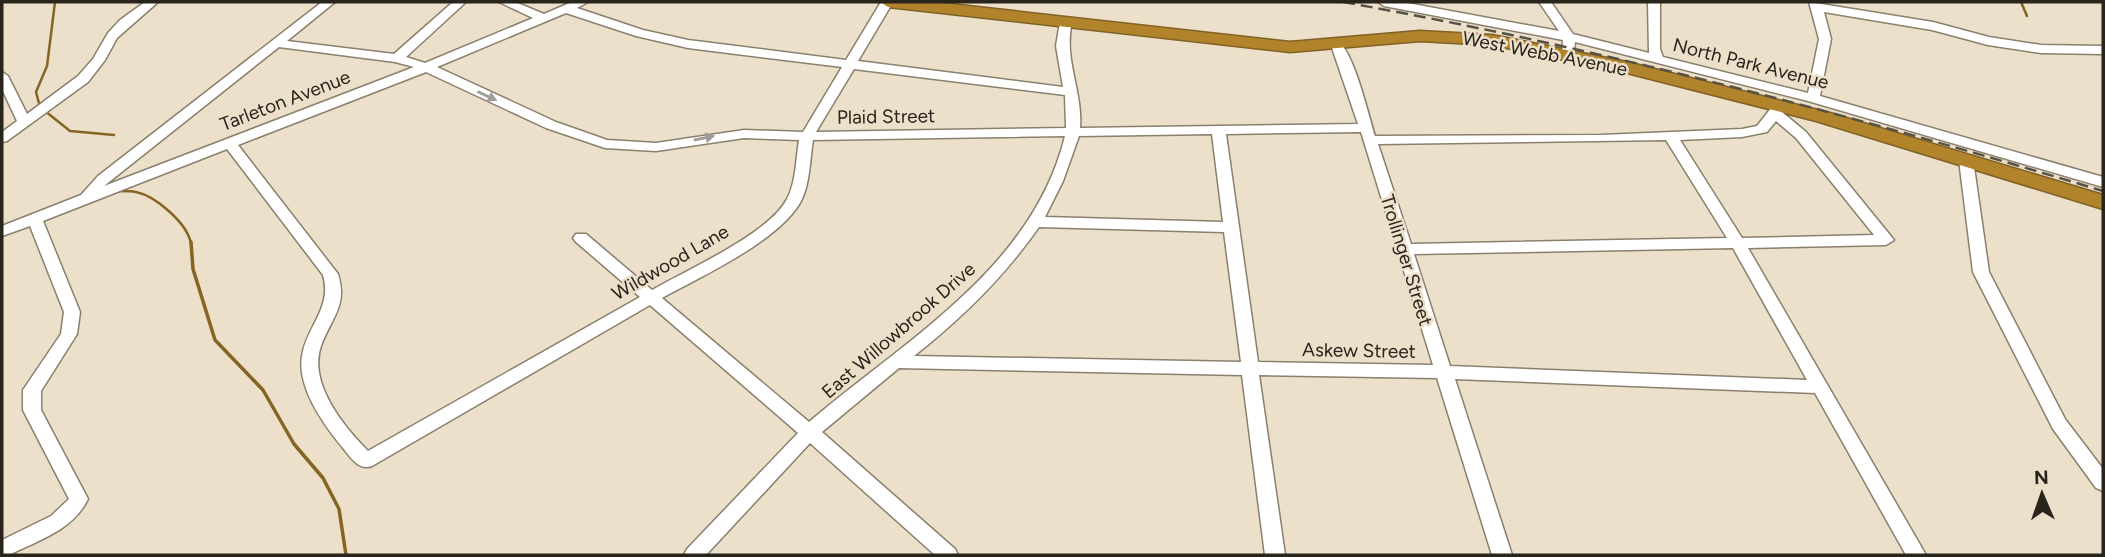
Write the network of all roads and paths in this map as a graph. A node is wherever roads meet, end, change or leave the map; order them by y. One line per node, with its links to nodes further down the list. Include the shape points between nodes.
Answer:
1 (152, 2): 26 (street, via 112,36 83,79)
2 (330, 2): 14 (street)
3 (460, 2): 18 (street)
4 (505, 2): 12 (street)
5 (582, 2): 11 (street, Tarleton Avenue)
6 (888, 2): 13 (highway, West Webb Avenue); 20 (street, Wildwood Lane)
7 (1384, 2): 16 (street, North Park Avenue)
8 (1545, 2): 16 (street)
9 (1654, 2): 19 (street)
10 (1817, 5): 17 (street, via 1988,41 2040,49); 24 (street, via 1825,39)
11 (567, 9): 12 (street, Tarleton Avenue); 20 (street, via 665,40)
12 (544, 18): 21 (street, Tarleton Avenue)
13 (1066, 22): 15 (highway, West Webb Avenue, via 1278,46); 23 (street, East Willowbrook Drive, via 1062,44)
14 (276, 43): 18 (street, Plaid Street); 36 (street)
15 (1337, 45): 16 (highway, West Webb Avenue, via 1448,35); 29 (street, Trollinger Street)
16 (1568, 46): 19 (street, North Park Avenue); 25 (highway, West Webb Avenue)
17 (2103, 50)
18 (397, 58): 21 (street, Plaid Street)
19 (1658, 60): 24 (street, North Park Avenue)
20 (849, 64): 23 (street); 30 (street, Wildwood Lane)
21 (426, 66): 30 (street, Plaid Street, one-way to 30, via 551,125 605,144 656,147 744,134); 33 (street, Tarleton Avenue)
22 (2, 76): 26 (street)
23 (1071, 92): 28 (street, East Willowbrook Drive)
24 (1813, 97): 35 (street, North Park Avenue)
25 (1778, 110): 31 (street, Plaid Street, via 1754,132); 34 (highway, West Webb Avenue); 43 (street, via 1886,240)
26 (24, 122): 32 (street)
27 (1218, 129): 28 (street, Plaid Street); 29 (street, Plaid Street); 40 (street)
28 (1073, 132): 30 (street, Plaid Street); 39 (street, East Willowbrook Drive)
29 (1367, 134): 31 (street, Plaid Street); 44 (street, Trollinger Street)
30 (807, 136): 45 (street, Wildwood Lane, via 799,187 786,212 761,234)
31 (1671, 137): 43 (street)
32 (2, 138)
33 (229, 143): 36 (street, Tarleton Avenue); 45 (street, Wildwood Lane, via 335,283 333,309 310,354 309,376 321,402 366,461)
34 (1966, 160): 37 (highway, West Webb Avenue); 51 (street, via 1981,272 2059,424)
35 (2103, 182)
36 (84, 198): 38 (street, Tarleton Avenue)
37 (2103, 202)
38 (34, 218): 41 (street, Tarleton Avenue); 52 (street, via 72,312 69,334 32,390 32,410 79,499 66,516)
39 (1036, 222): 40 (street); 46 (street, East Willowbrook Drive, via 981,290)
40 (1230, 227): 47 (street)
41 (2, 231)
42 (581, 238): 45 (street)
43 (1737, 242): 44 (street); 49 (street)
44 (1403, 249): 48 (street, Trollinger Street)
45 (651, 296): 50 (street)
46 (896, 362): 47 (street, Askew Street); 50 (street, East Willowbrook Drive)
47 (1250, 369): 48 (street, Askew Street); 55 (street)
48 (1442, 373): 49 (street, Askew Street); 56 (street, Trollinger Street)
49 (1821, 387): 57 (street)
50 (809, 432): 53 (street, East Willowbrook Drive); 54 (street)
51 (2103, 483)
52 (2, 549)
53 (694, 555)
54 (948, 555)
55 (1275, 555)
56 (1502, 555)
57 (1916, 555)

